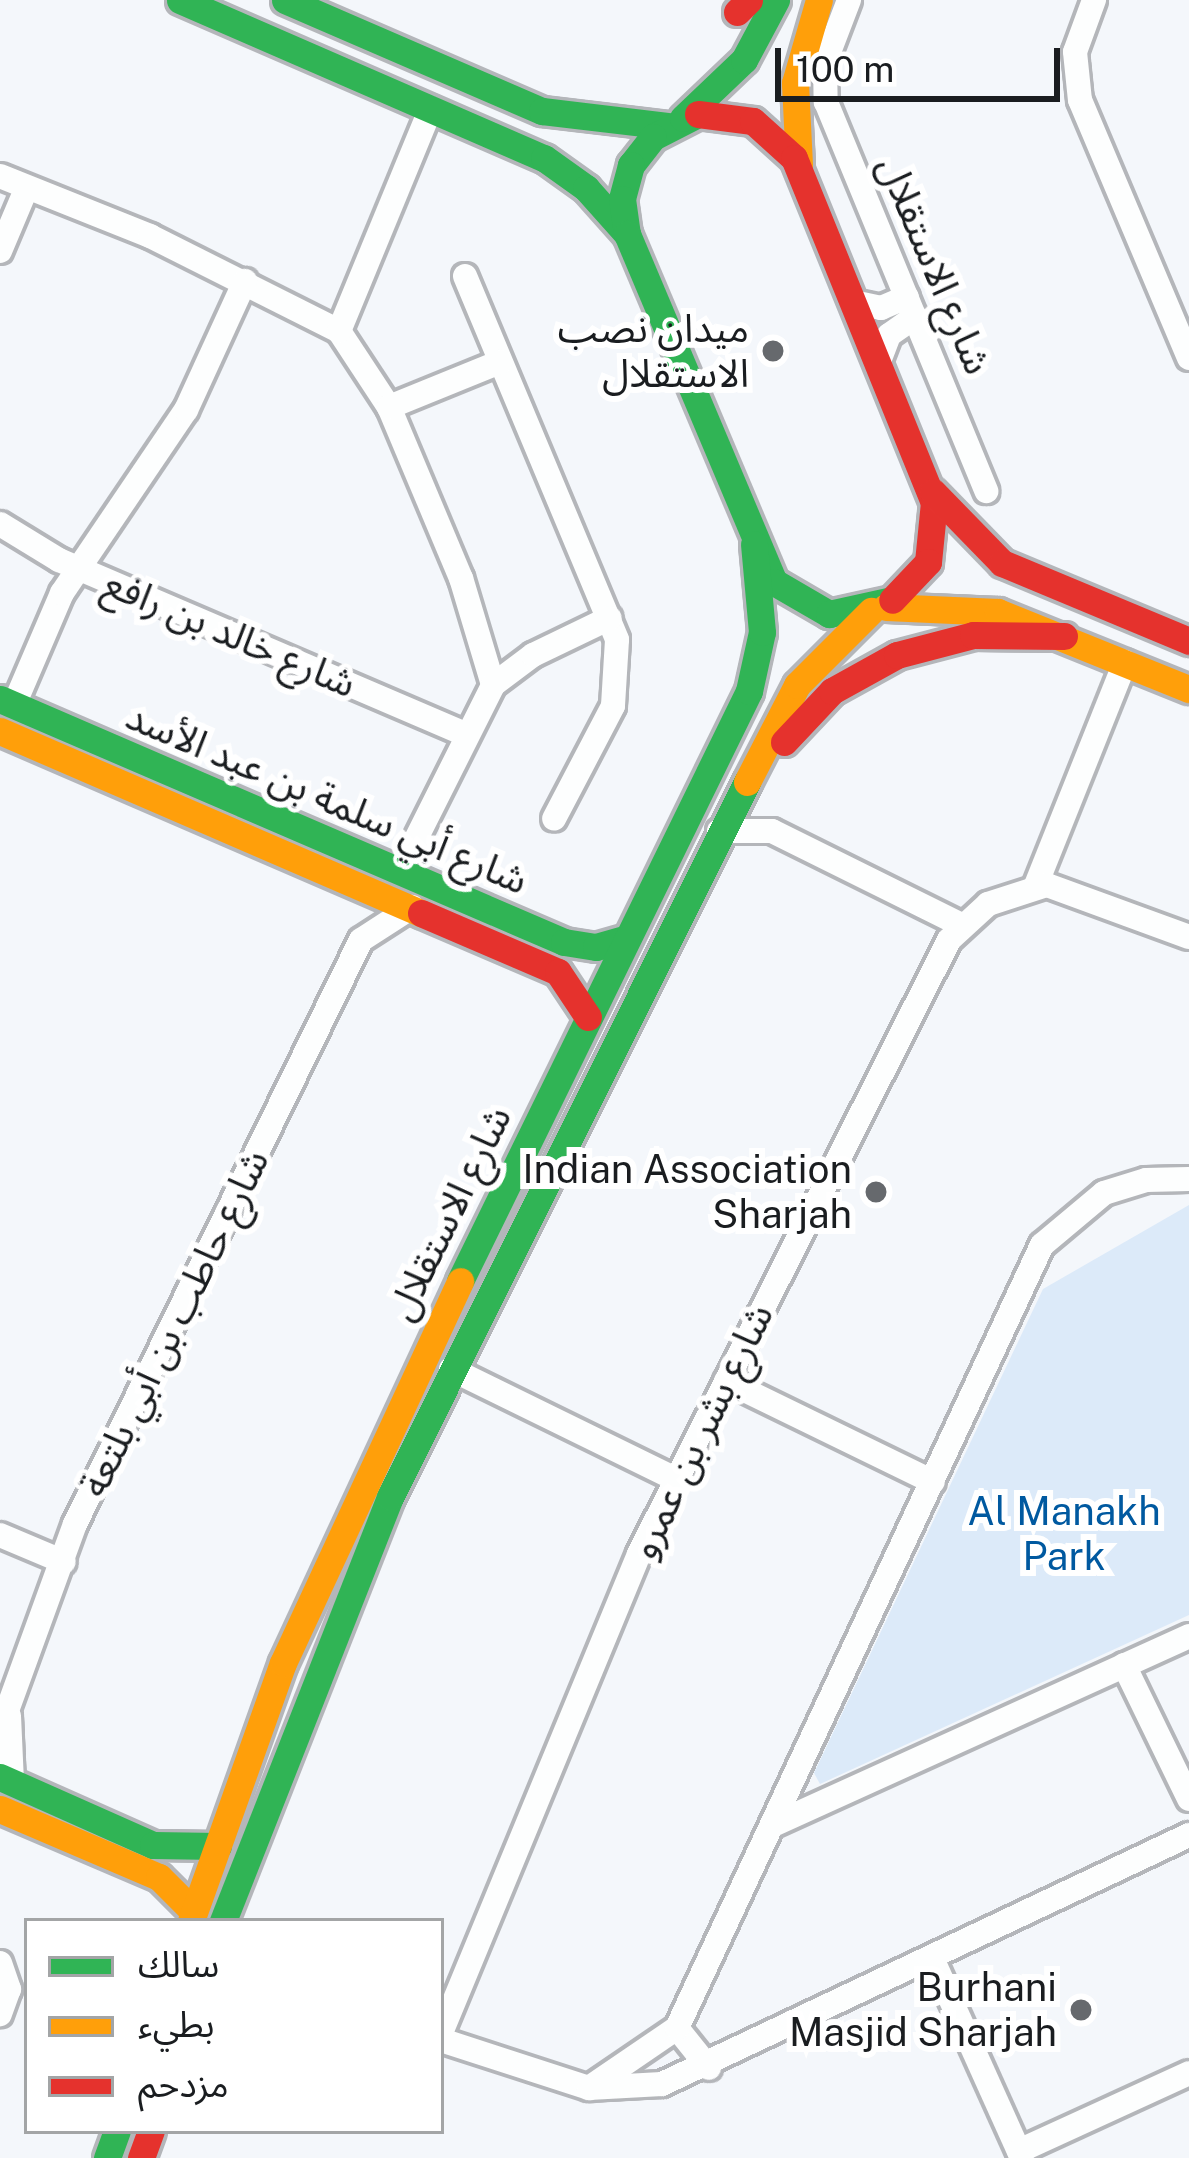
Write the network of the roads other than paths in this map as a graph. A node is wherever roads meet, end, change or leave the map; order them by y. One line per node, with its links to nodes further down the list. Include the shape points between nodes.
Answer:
1 (180, 0): 7 (main road)
2 (285, 0): 8 (main road, via 542,111)
3 (776, 0): 8 (main road, via 744,60)
4 (819, 0): 9 (main road, via 795,83)
5 (849, 0): 17 (street, شارع الاستقلال, via 826,63 826,102)
6 (1094, 0): 19 (street, via 1075,52 1080,100)
7 (431, 108): 12 (main road, via 558,167); 18 (street)
8 (674, 123): 9 (main road, via 716,113 753,121 782,143); 12 (main road, via 632,165 622,199)
9 (801, 175): 16 (main road)
10 (0, 176): 11 (street)
11 (27, 187): 13 (street); 15 (street)
12 (627, 233): 26 (main road)
13 (0, 251)
14 (465, 276): 20 (street)
15 (245, 281): 18 (street); 27 (street, via 187,410)
16 (853, 302): 17 (street); 21 (main road)
17 (911, 307): 21 (street); 24 (street, شارع الاستقلال)
18 (339, 332): 22 (street)
19 (1189, 358)
20 (500, 362): 22 (street); 29 (street)
21 (878, 364): 23 (main road)
22 (389, 407): 33 (street, via 461,578)
23 (927, 484): 28 (main road, شارع الاستقلال, via 937,522 928,562); 31 (main road, via 1002,562)
24 (986, 490)
25 (0, 524): 27 (street, شارع خالد بن رافع)
26 (754, 544): 28 (main road, via 774,582 808,608); 49 (main road, شارع الاستقلال, via 762,632 749,691)
27 (77, 568): 35 (street); 37 (street, شارع خالد بن رافع)
28 (879, 609): 30 (main road, via 976,608); 38 (main road, شارع الاستقلال, via 809,668)
29 (610, 618): 33 (street, via 533,655); 39 (street, via 620,662 613,706)
30 (1064, 636): 32 (main road); 38 (main road, via 973,635 898,655 832,692)
31 (1189, 641)
32 (1125, 662): 34 (main road); 44 (street)
33 (493, 685): 37 (street)
34 (1189, 689)
35 (7, 702): 42 (main road, شارع أبي سلمة بن عبد الأسد)
36 (0, 731): 43 (main road, شارع أبي سلمة بن عبد الأسد)
37 (465, 734): 42 (street)
38 (747, 774): 40 (main road, شارع الاستقلال); 41 (street)
39 (554, 819)
40 (718, 831): 41 (street); 52 (main road, شارع الاستقلال)
41 (772, 832): 47 (street)
42 (400, 871): 45 (main road, شارع أبي سلمة بن عبد الأسد)
43 (349, 880): 46 (main road, شارع أبي سلمة بن عبد الأسد); 50 (street)
44 (1036, 885): 47 (street); 48 (street, via 1070,889)
45 (469, 900): 46 (main road, via 461,913); 49 (main road, شارع أبي سلمة بن عبد الأسد, via 575,945)
46 (423, 912): 50 (street); 51 (main road, شارع أبي سلمة بن عبد الأسد, via 558,972)
47 (962, 925): 55 (street, شارع بشر بن عمرو)
48 (1189, 937)
49 (627, 938): 51 (main road, شارع الاستقلال); 52 (main road, via 641,955)
50 (361, 940): 59 (street, شارع حاطب بن أبي بلتعة, via 85,1503)
51 (588, 1017): 67 (main road, شارع الاستقلال, via 336,1538)
52 (622, 1023): 54 (main road, شارع الاستقلال)
53 (1189, 1179): 57 (street, via 1124,1185 1053,1230)
54 (451, 1369): 56 (street); 69 (main road, شارع الاستقلال, via 342,1606)
55 (726, 1381): 56 (street, شارع بشر بن عمرو); 57 (street)
56 (676, 1479): 74 (street, شارع بشر بن عمرو, via 572,1704)
57 (933, 1482): 65 (street)
58 (0, 1534): 59 (street)
59 (64, 1562): 62 (street, شارع حاطب بن أبي بلتعة)
60 (1189, 1636): 61 (street)
61 (1124, 1665): 64 (street); 65 (street)
62 (4, 1723): 63 (street, شارع حاطب بن أبي بلتعة)
63 (3, 1794): 67 (main road, via 47,1798 164,1848); 68 (main road, via 159,1877)
64 (1189, 1799)
65 (776, 1824): 73 (street)
66 (1189, 1835): 70 (street)
67 (218, 1846): 68 (main road, شارع الاستقلال)
68 (192, 1917)
69 (225, 1918)
70 (932, 1958): 76 (street); 79 (street)
71 (0, 1964): 72 (street, via 8,1989)
72 (0, 2014)
73 (677, 2027): 76 (street); 78 (street)
74 (444, 2028)
75 (444, 2037): 78 (street)
76 (709, 2068): 78 (street, via 638,2090)
77 (1189, 2072): 79 (street)
78 (589, 2088)
79 (1021, 2154)

